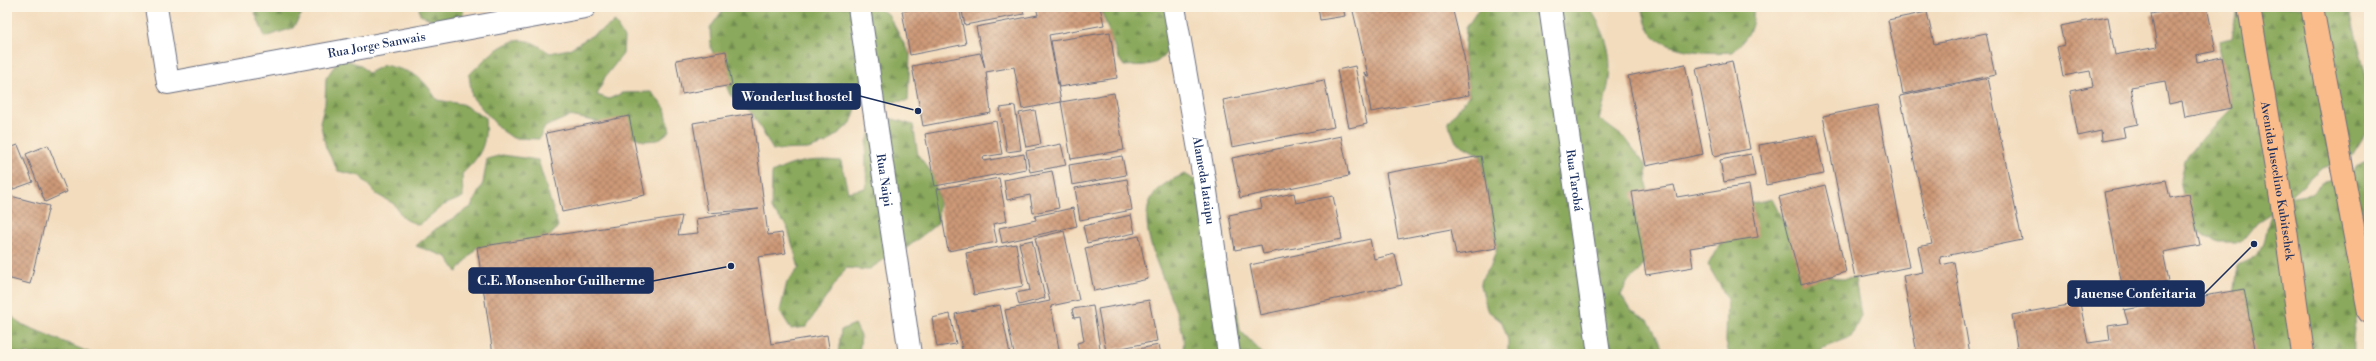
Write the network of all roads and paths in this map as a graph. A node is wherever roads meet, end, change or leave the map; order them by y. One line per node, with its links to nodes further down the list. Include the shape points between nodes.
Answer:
1 (156, 7): 2 (street, Rua Jorge Sanwais, via 168,83)
2 (585, 7)
3 (859, 7): 9 (street, Rua Naipi)
4 (1174, 7): 10 (street, Alameda Iataipu, via 1205,184)
5 (1550, 7): 11 (street, Rua Tarobá)
6 (2249, 7): 12 (main road, Avenida Juscelino Kubitschek, via 2285,223)
7 (2312, 7): 8 (main road)
8 (2369, 312)
9 (910, 354)
10 (1229, 354)
11 (1598, 354)
12 (2303, 354)

